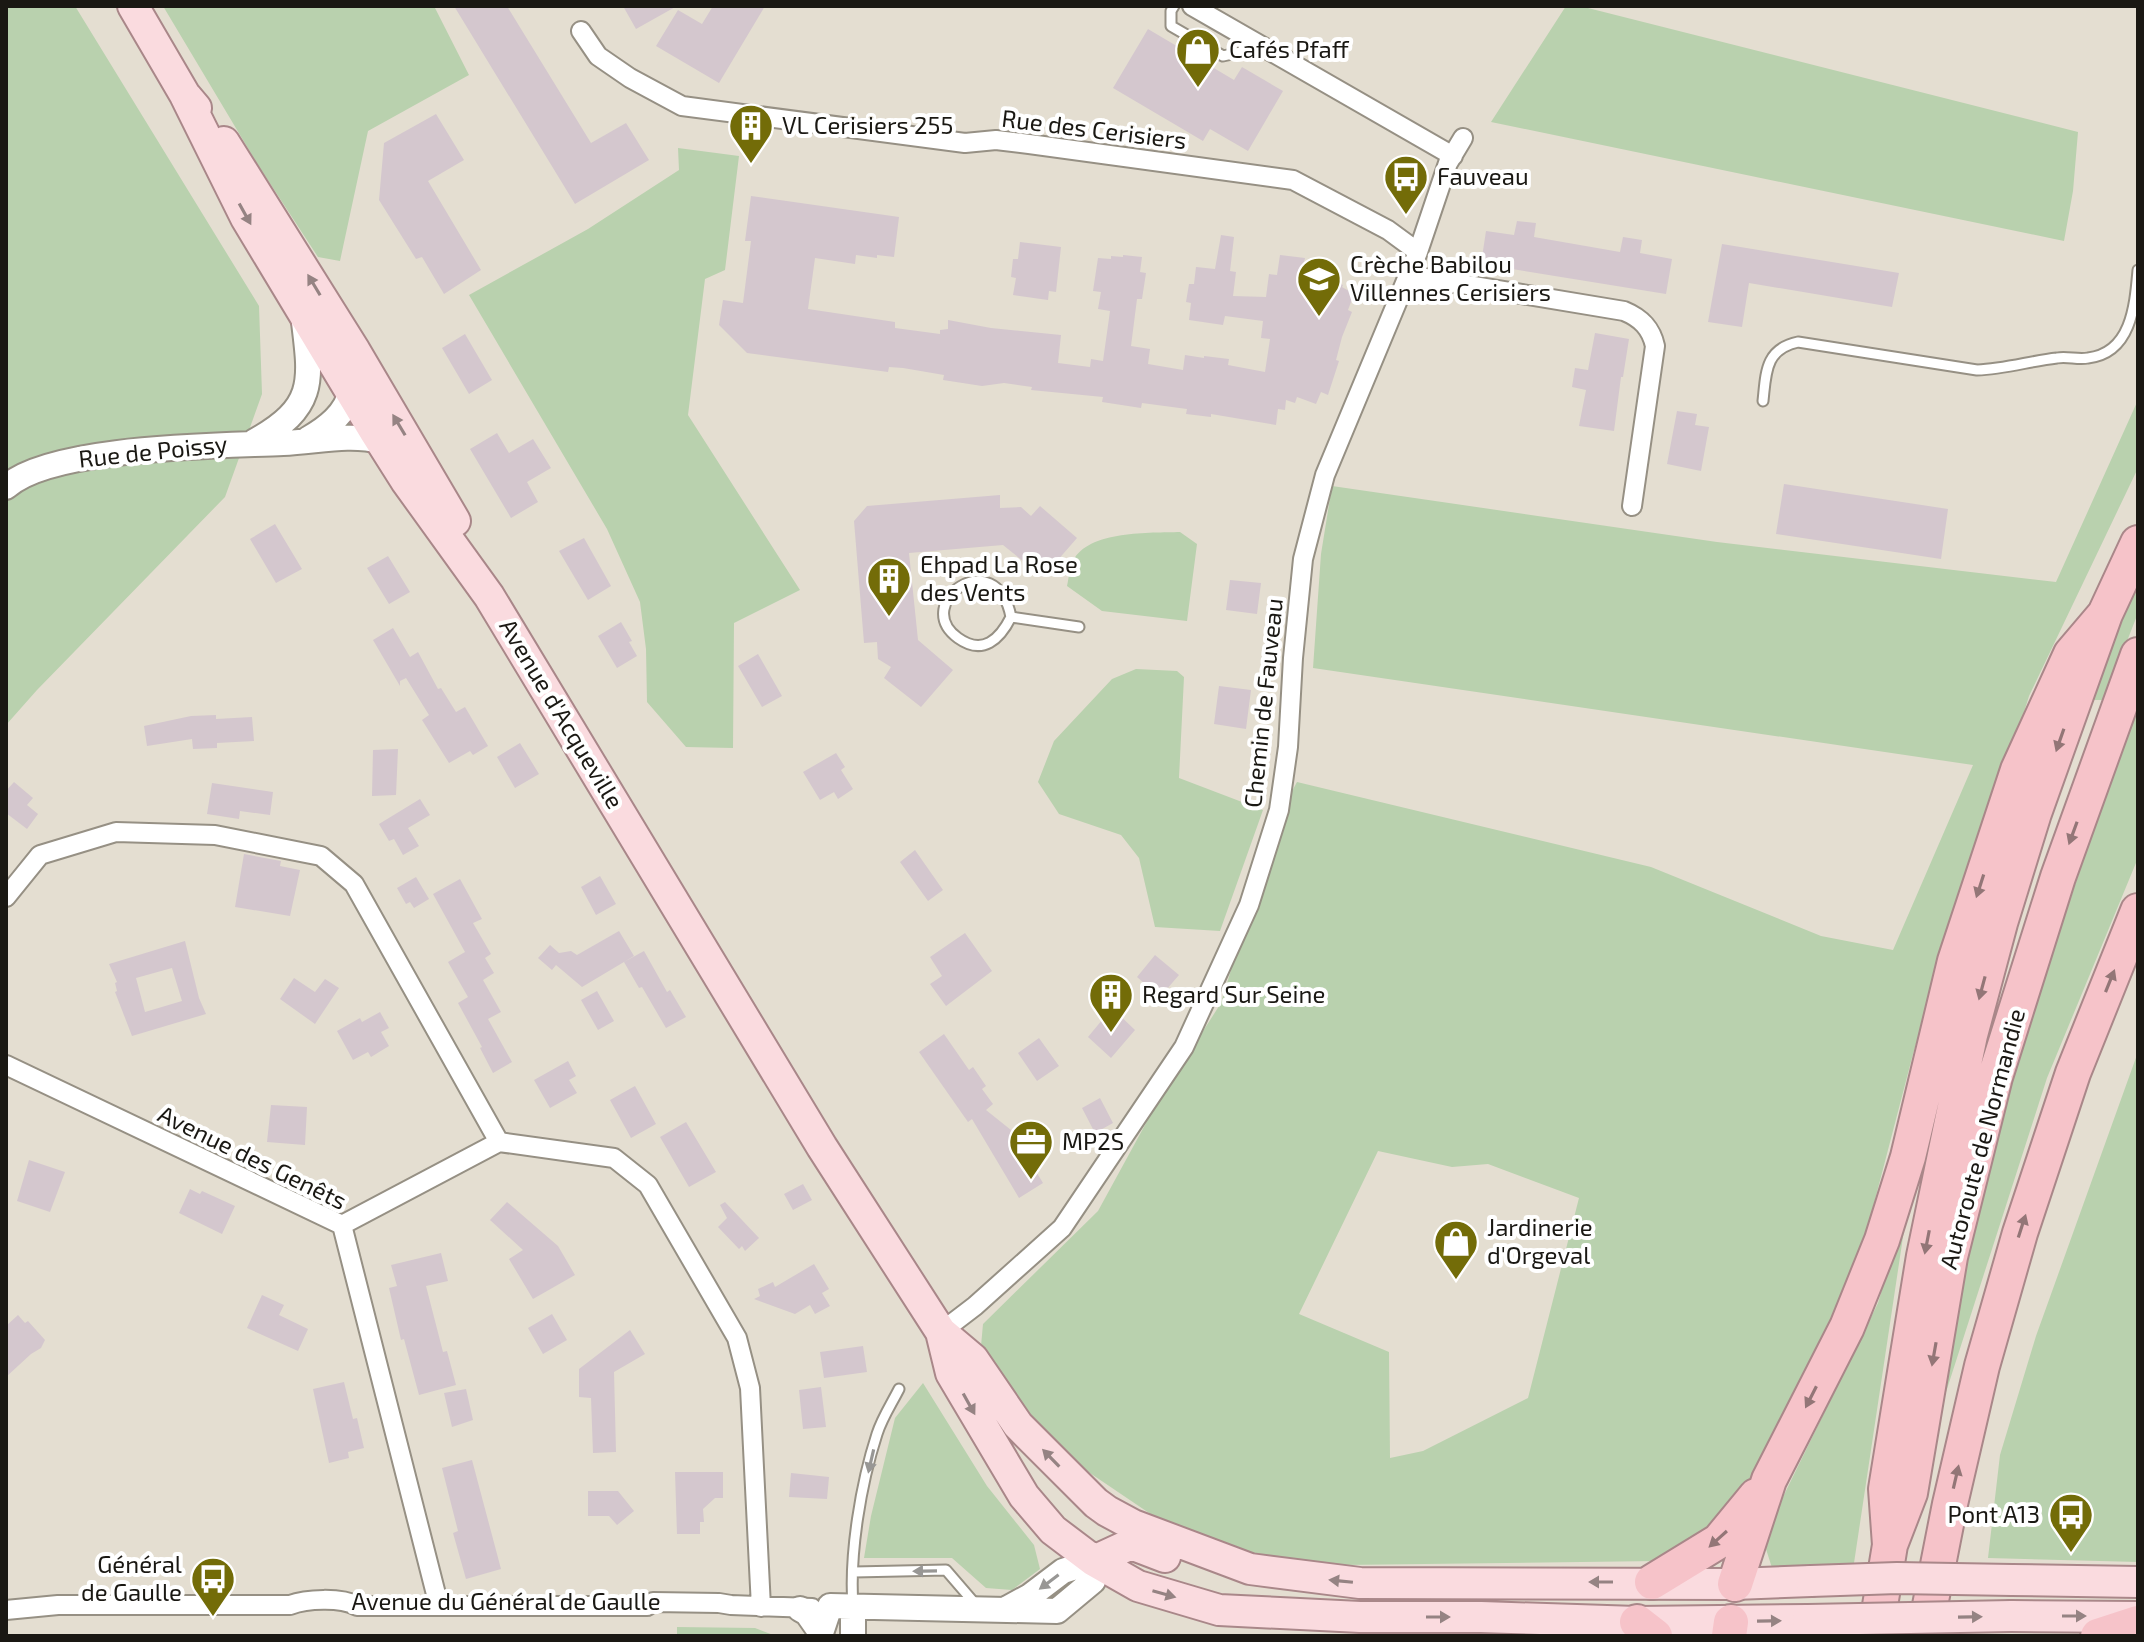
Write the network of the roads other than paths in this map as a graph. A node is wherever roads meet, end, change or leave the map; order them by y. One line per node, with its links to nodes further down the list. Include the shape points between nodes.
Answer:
1 (133, 6): 6 (main road)
2 (1174, 6): 5 (lane, via 1171,26 1223,56 1241,52)
3 (1192, 6): 5 (street)
4 (581, 31): 9 (street, Rue des Cerisiers, via 598,56 682,106 965,143 996,140 1293,180 1397,235)
5 (1250, 39): 8 (street)
6 (185, 95): 12 (main road, Avenue d'Acqueville, one-way to 12, via 240,207); 13 (main road, one-way to 6, via 355,351 233,153)
7 (1463, 138): 8 (street, Chemin de Fauveau)
8 (1453, 156): 9 (street, Chemin de Fauveau)
9 (1418, 252): 11 (street, Chemin de Fauveau)
10 (2138, 270): 15 (lane, via 2135,306 2123,340 2090,358 2060,357 1977,370 1798,342 1775,352 1766,371)
11 (1407, 275): 20 (street, via 1624,311 1647,326 1655,346); 32 (street, Chemin de Fauveau, via 1325,475 1311,524 1303,559 1279,810 1249,905 1184,1047 1062,1228)
12 (303, 312): 13 (main road, Avenue d'Acqueville); 14 (street)
13 (361, 385): 14 (street); 16 (street, via 339,415); 17 (main road, Avenue d'Acqueville); 22 (main road, one-way to 13, via 452,515)
14 (305, 397): 18 (street, via 280,427)
15 (1763, 401)
16 (306, 441): 17 (street, Rue de Poissy); 18 (street, Rue de Poissy)
17 (381, 441): 22 (main road, Avenue d'Acqueville)
18 (252, 443): 19 (street, Rue de Poissy, via 56,463)
19 (6, 487)
20 (1632, 506)
21 (2138, 543): 23 (highway)
22 (489, 596): 32 (main road, Avenue d'Acqueville, via 822,1147)
23 (2105, 614): 34 (highway, one-way to 34, via 2071,654 2018,770 1955,961 1908,1157 1882,1240 1847,1327); 36 (highway, one-way to 36, via 2034,813 1970,1035 1924,1256 1886,1489)
24 (1011, 617): 24 (lane, via 1009,604 995,586 976,580 960,585 948,597 944,617 951,633 965,643 983,645 1002,636); 25 (lane)
25 (1079, 627)
26 (2138, 655): 36 (highway, Autoroute de Normandie, one-way to 36, via 2058,877 1995,1077 1950,1257 1910,1493)
27 (6, 897): 30 (street, via 40,855 116,832 215,835 321,856 354,884)
28 (2138, 911): 56 (highway, one-way to 28, via 1982,1366 2020,1233 2073,1073)
29 (6, 1065): 31 (street, Avenue des Genêts)
30 (499, 1142): 31 (street); 45 (street, via 614,1158 648,1185 737,1338 750,1388)
31 (342, 1225): 43 (street, Avenue des Genêts)
32 (941, 1332): 35 (main road, one-way to 32, via 1018,1425 973,1359); 37 (main road, one-way to 37, via 951,1373 1024,1496 1053,1530)
33 (899, 1389): 39 (lane, one-way to 39, via 878,1431 859,1516)
34 (1769, 1480): 40 (highway, one-way to 40, via 1719,1541); 42 (highway)
35 (1107, 1511): 37 (main road); 38 (main road)
36 (1890, 1545): 55 (highway, Autoroute de Normandie)
37 (1094, 1561): 38 (main road, via 1131,1544 1212,1575); 47 (street, Avenue du Général de Gaulle, via 1063,1571 1006,1609); 51 (main road, one-way to 51, via 1138,1586 1219,1610 1481,1617)
38 (1250, 1569): 40 (main road, one-way to 38, via 1360,1583)
39 (854, 1572): 44 (lane); 47 (lane, one-way to 39, via 946,1570)
40 (1652, 1582): 42 (main road)
41 (2138, 1582): 42 (main road, bridge, via 1897,1578)
42 (1735, 1584): 52 (main road)
43 (439, 1606): 45 (street, Avenue du Général de Gaulle, via 653,1602); 48 (street, Avenue du Général de Gaulle, via 298,1601)
44 (841, 1606): 46 (street, Avenue du Général de Gaulle); 47 (street, Avenue du Général de Gaulle); 53 (street); 54 (street)
45 (761, 1607): 46 (street, Avenue du Général de Gaulle)
46 (800, 1609): 53 (street)
47 (980, 1609)
48 (6, 1610)
49 (2138, 1617): 52 (main road, one-way to 49, bridge, via 1808,1620)
50 (2138, 1623): 57 (highway)
51 (1646, 1629): 52 (main road)
52 (1730, 1629)
53 (822, 1635)
54 (853, 1636)
55 (1875, 1636)
56 (1924, 1636)
57 (2098, 1636)

